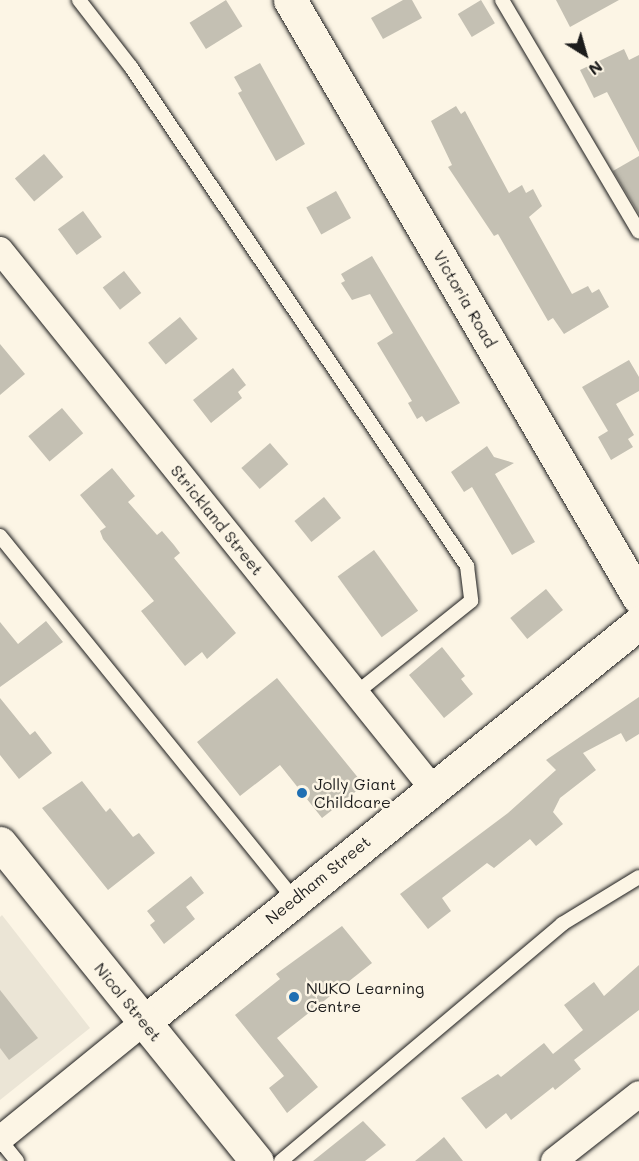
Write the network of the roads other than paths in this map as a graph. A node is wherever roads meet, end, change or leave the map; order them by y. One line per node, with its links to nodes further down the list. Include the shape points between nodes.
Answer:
1 (79, 0): 9 (lane, via 131,67 467,566 471,601)
2 (290, 0): 7 (main road, Victoria Road)
3 (502, 0): 4 (lane)
4 (639, 232)
5 (0, 250): 9 (street, Strickland Street)
6 (0, 536): 13 (lane)
7 (639, 598)
8 (639, 623): 10 (main road, Needham Street)
9 (356, 693): 10 (street, Strickland Street)
10 (433, 789): 13 (main road, Needham Street)
11 (0, 843): 14 (main road, Nicol Street)
12 (639, 877): 19 (lane, via 562,924)
13 (294, 899): 14 (main road, Needham Street)
14 (144, 1022): 16 (street, Needham Street); 18 (main road, Nicol Street)
15 (639, 1094): 20 (street)
16 (1, 1135): 17 (lane)
17 (17, 1161)
18 (257, 1161)
19 (280, 1161)
20 (554, 1161)

